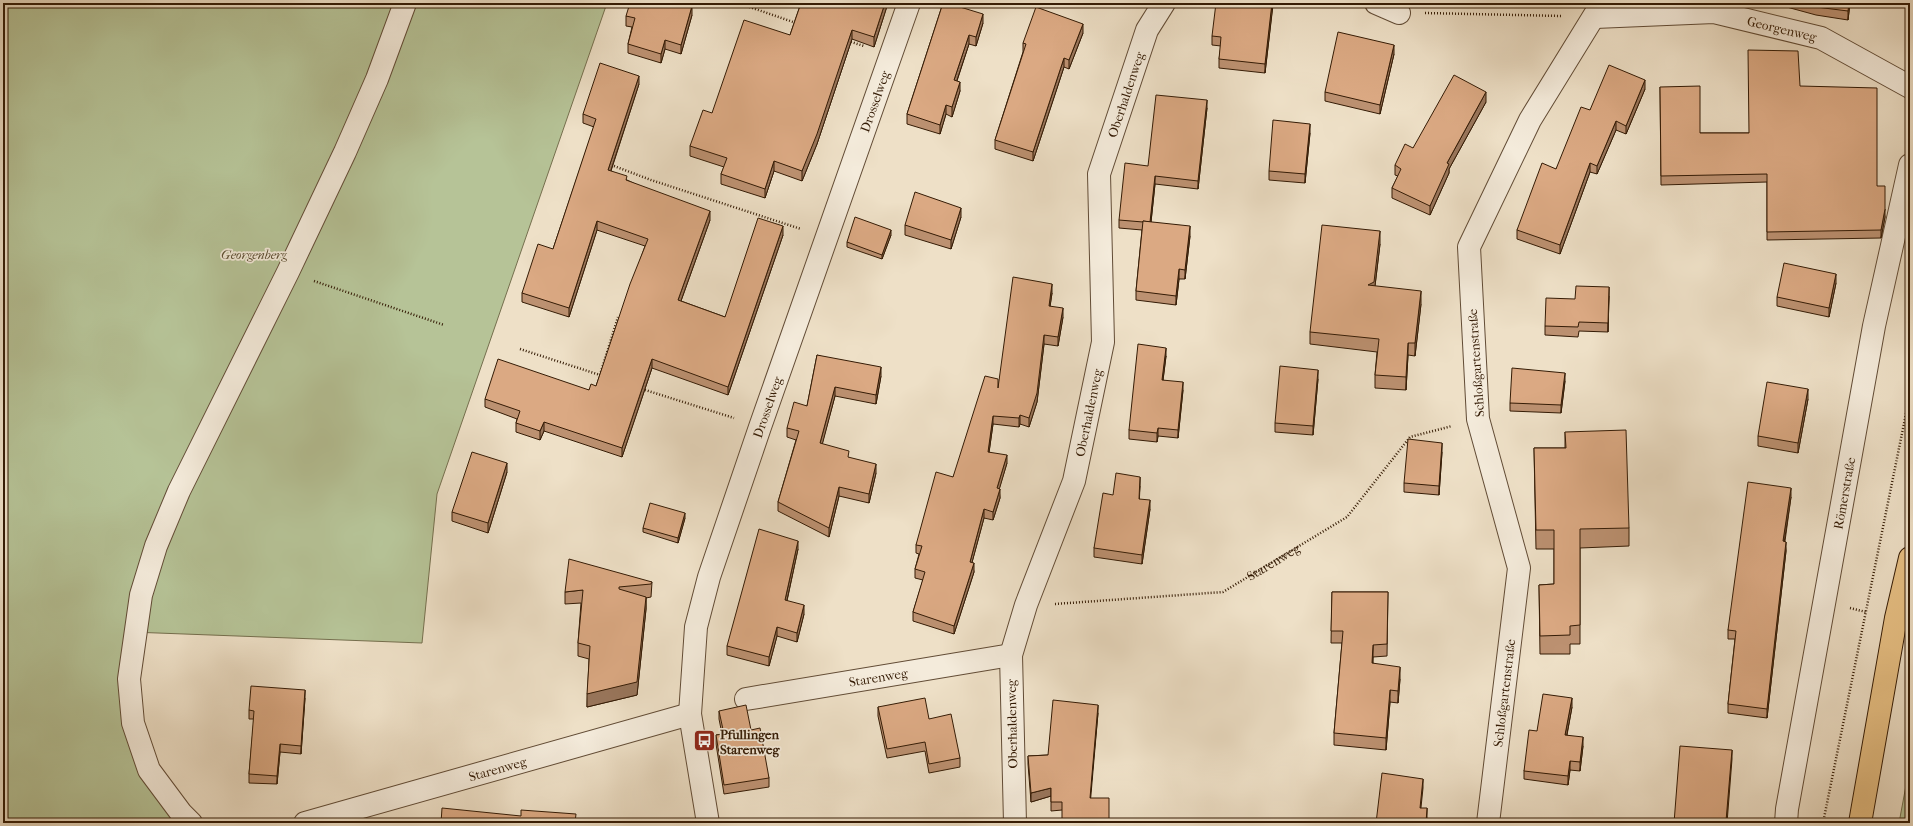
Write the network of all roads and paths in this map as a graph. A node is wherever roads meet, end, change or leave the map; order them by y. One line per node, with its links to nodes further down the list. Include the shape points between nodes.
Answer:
1 (405, 3): 16 (street, via 377,79)
2 (738, 3): 9 (path)
3 (909, 3): 11 (street, Drosselweg)
4 (1164, 3): 30 (street, Oberhaldenweg, via 1147,30 1099,174 1103,342 1074,481 1026,605)
5 (1376, 3): 7 (street)
6 (1598, 10): 12 (street, Georgenweg, via 1714,12 1821,38); 37 (street, Schloßgartenstraße, via 1530,120 1469,247 1478,419 1519,568)
7 (1399, 13): 8 (path)
8 (1570, 16)
9 (797, 23)
10 (848, 40): 11 (path)
11 (891, 55): 25 (street, Drosselweg)
12 (1910, 87)
13 (1910, 165): 38 (street, Römerstraße, via 1874,326)
14 (614, 166): 15 (path)
15 (790, 226)
16 (288, 272): 18 (path); 33 (street, via 179,491 156,546 141,595 129,679 133,723 149,770 181,814)
17 (618, 317): 20 (path)
18 (444, 325)
19 (520, 348): 20 (path)
20 (600, 375): 21 (path)
21 (606, 377)
22 (642, 389): 25 (path)
23 (1910, 394): 29 (path)
24 (1454, 426): 27 (path, Starenweg, via 1410,437 1347,517 1223,592)
25 (760, 427): 32 (street, Drosselweg, via 709,576 696,627)
26 (1910, 558): 40 (main road, via 1896,618)
27 (1048, 604)
28 (1857, 610): 29 (path)
29 (1866, 612): 39 (path)
30 (1011, 655): 31 (street, Starenweg); 36 (street, Oberhaldenweg)
31 (746, 699)
32 (690, 714): 34 (street, Starenweg); 35 (street, Drosselweg)
33 (191, 823)
34 (305, 823)
35 (708, 823)
36 (1015, 823)
37 (1488, 823)
38 (1786, 823)
39 (1823, 823)
40 (1860, 823)

